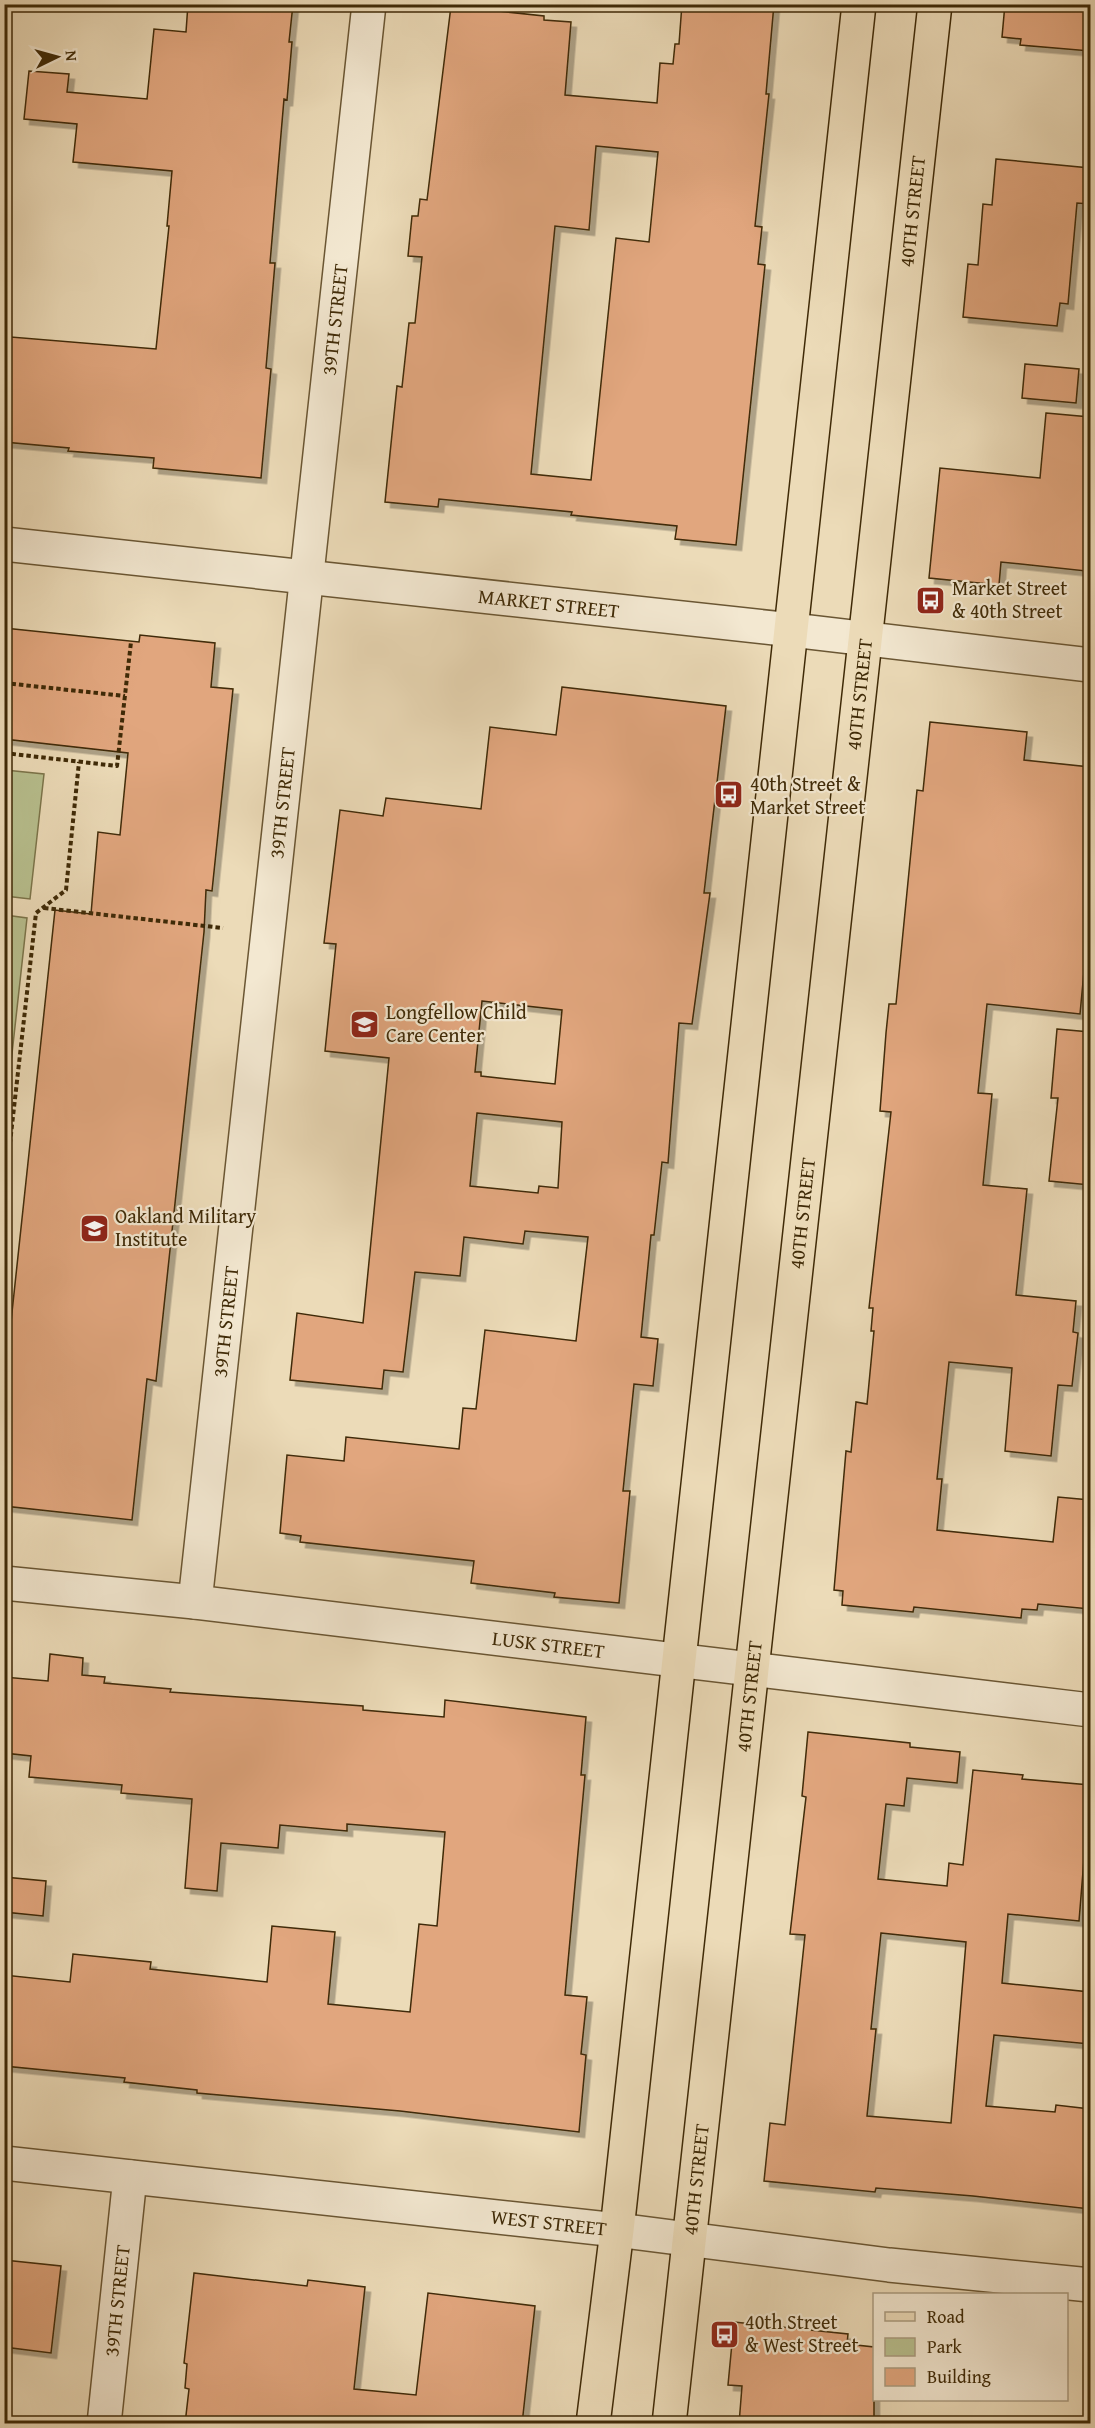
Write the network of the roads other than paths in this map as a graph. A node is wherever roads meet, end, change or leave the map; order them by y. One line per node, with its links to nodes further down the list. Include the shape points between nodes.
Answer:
1 (369, 4): 5 (street, 39TH STREET)
2 (859, 4): 6 (main road)
3 (935, 4): 7 (main road, 40TH STREET)
4 (4, 544): 5 (street, MARKET STREET)
5 (307, 576): 6 (street, MARKET STREET); 10 (street, 39TH STREET)
6 (792, 630): 7 (street, MARKET STREET); 11 (main road)
7 (866, 638): 8 (street, MARKET STREET); 12 (main road, 40TH STREET)
8 (1090, 665)
9 (4, 1583): 10 (street, LUSK STREET)
10 (195, 1602): 11 (street, LUSK STREET)
11 (679, 1659): 12 (street, LUSK STREET); 16 (main road)
12 (753, 1668): 13 (street, LUSK STREET); 17 (main road, 40TH STREET)
13 (1090, 1710)
14 (4, 2163): 15 (street, WEST STREET)
15 (130, 2176): 16 (street, WEST STREET); 19 (street, 39TH STREET)
16 (616, 2230): 17 (street, WEST STREET); 20 (main road)
17 (690, 2239): 18 (street, WEST STREET, via 889,2265); 21 (main road, 40TH STREET)
18 (1090, 2285)
19 (104, 2424)
20 (593, 2424)
21 (669, 2424)

